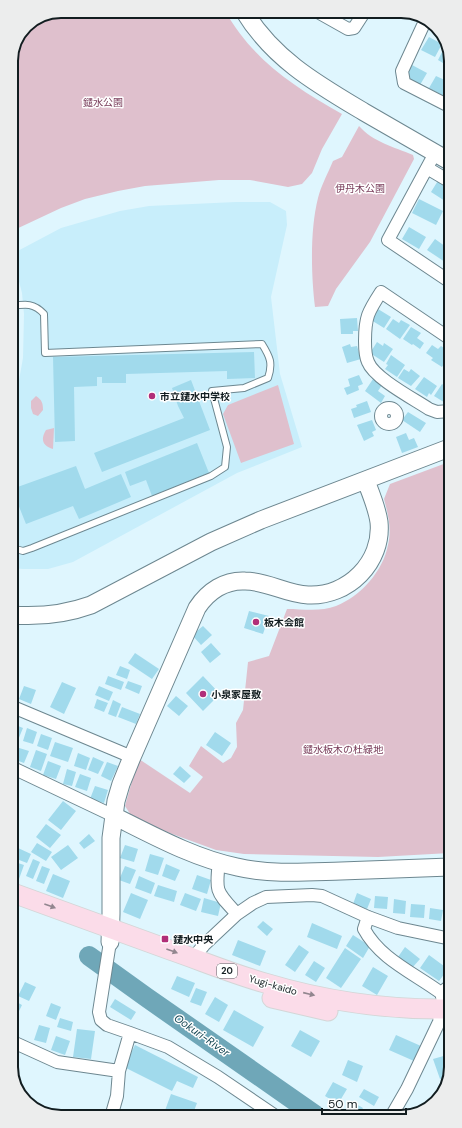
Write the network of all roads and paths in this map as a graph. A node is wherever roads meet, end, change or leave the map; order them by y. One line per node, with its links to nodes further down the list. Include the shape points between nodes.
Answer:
1 (248, 18): 6 (street, via 266,41 296,69)
2 (328, 18): 3 (street, via 348,29 354,28)
3 (361, 18)
4 (424, 24): 5 (street, via 402,71 404,83)
5 (444, 103)
6 (442, 157): 7 (street)
7 (427, 168): 8 (street); 9 (street, via 388,240)
8 (444, 178)
9 (444, 278)
10 (18, 305): 17 (lane, via 33,306 44,314 45,353 262,344 269,355 271,369 268,378 244,388 212,391 227,448 225,467 212,476 32,548)
11 (444, 335): 12 (street, via 381,292 366,319 365,352 368,362 377,374)
12 (404, 393): 13 (street); 14 (street, via 429,409)
13 (394, 410)
14 (444, 411)
15 (444, 450): 16 (street)
16 (366, 481): 18 (street, via 261,520 218,539 92,605 76,611 47,615); 20 (street, via 377,512 379,530 375,551 362,572 349,584 322,594 300,595 246,581 226,583 210,593 194,614)
17 (18, 550)
18 (18, 615)
19 (18, 709): 20 (street)
20 (132, 757): 22 (street, via 121,784)
21 (18, 770): 22 (street)
22 (114, 816): 23 (street, via 183,849); 30 (street, via 110,847)
23 (219, 862): 24 (street, via 238,868 280,872); 27 (street, via 216,881 219,893)
24 (444, 867)
25 (18, 896): 30 (main road, Yugi-kaido / 20, one-way to 30)
26 (18, 909): 30 (main road, Yugi-kaido / 20)
27 (237, 914): 28 (street, via 253,902 266,897 312,895 322,896); 31 (street)
28 (368, 917): 29 (street, via 398,928); 32 (street, via 364,929 367,935)
29 (444, 938)
30 (109, 942): 31 (main road, Yugi-kaido / 20, one-way to 31); 33 (main road, Yugi-kaido / 20, via 251,992 300,1006 402,1021); 36 (street, via 99,1012 101,1020 110,1027)
31 (193, 958): 34 (main road, Yugi-kaido / 20, one-way to 34, via 266,983 327,998)
32 (444, 1010)
33 (444, 1011)
34 (444, 1011)
35 (444, 1013): 41 (street)
36 (130, 1033): 38 (street); 40 (street, via 168,1047)
37 (18, 1044): 38 (street, via 57,1062)
38 (119, 1071): 39 (street)
39 (113, 1110)
40 (266, 1110)
41 (395, 1110)

